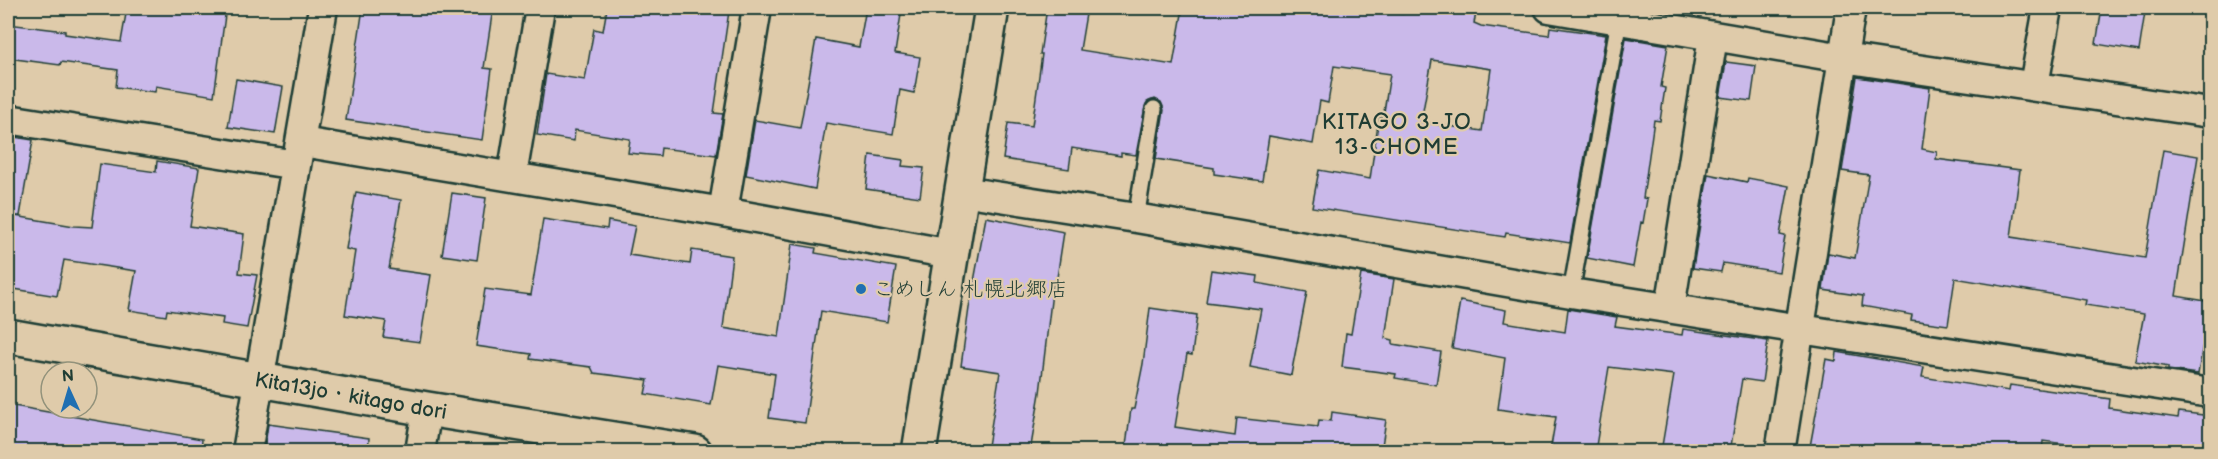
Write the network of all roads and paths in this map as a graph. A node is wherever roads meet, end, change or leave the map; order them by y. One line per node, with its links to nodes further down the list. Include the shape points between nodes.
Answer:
1 (323, 8): 15 (street)
2 (540, 8): 16 (street)
3 (757, 8): 18 (street)
4 (992, 8): 17 (main road)
5 (1549, 8): 8 (street)
6 (1851, 8): 10 (street)
7 (2048, 8): 11 (street)
8 (1619, 20): 9 (street); 21 (lane)
9 (1713, 37): 10 (street); 22 (street)
10 (1843, 58): 11 (street); 23 (street)
11 (2034, 85): 13 (street)
12 (1154, 110): 19 (lane)
13 (2211, 113)
14 (8, 119): 15 (street)
15 (299, 154): 16 (street); 25 (street)
16 (512, 176): 18 (street)
17 (962, 191): 19 (street); 20 (main road)
18 (723, 212): 20 (street)
19 (1136, 218): 21 (street)
20 (951, 254): 32 (main road)
21 (1571, 292): 22 (street)
22 (1670, 308): 23 (street)
23 (1800, 328): 26 (street); 33 (street)
24 (8, 336): 25 (main road, Kita13jo・kitago dori)
25 (259, 380): 27 (main road, Kita13jo・kitago dori); 29 (street)
26 (2211, 393)
27 (427, 409): 28 (main road, Kita13jo・kitago dori); 30 (street)
28 (606, 444): 31 (main road, Kita13jo・kitago dori)
29 (247, 452)
30 (420, 452)
31 (695, 452)
32 (919, 452)
33 (1780, 452)

